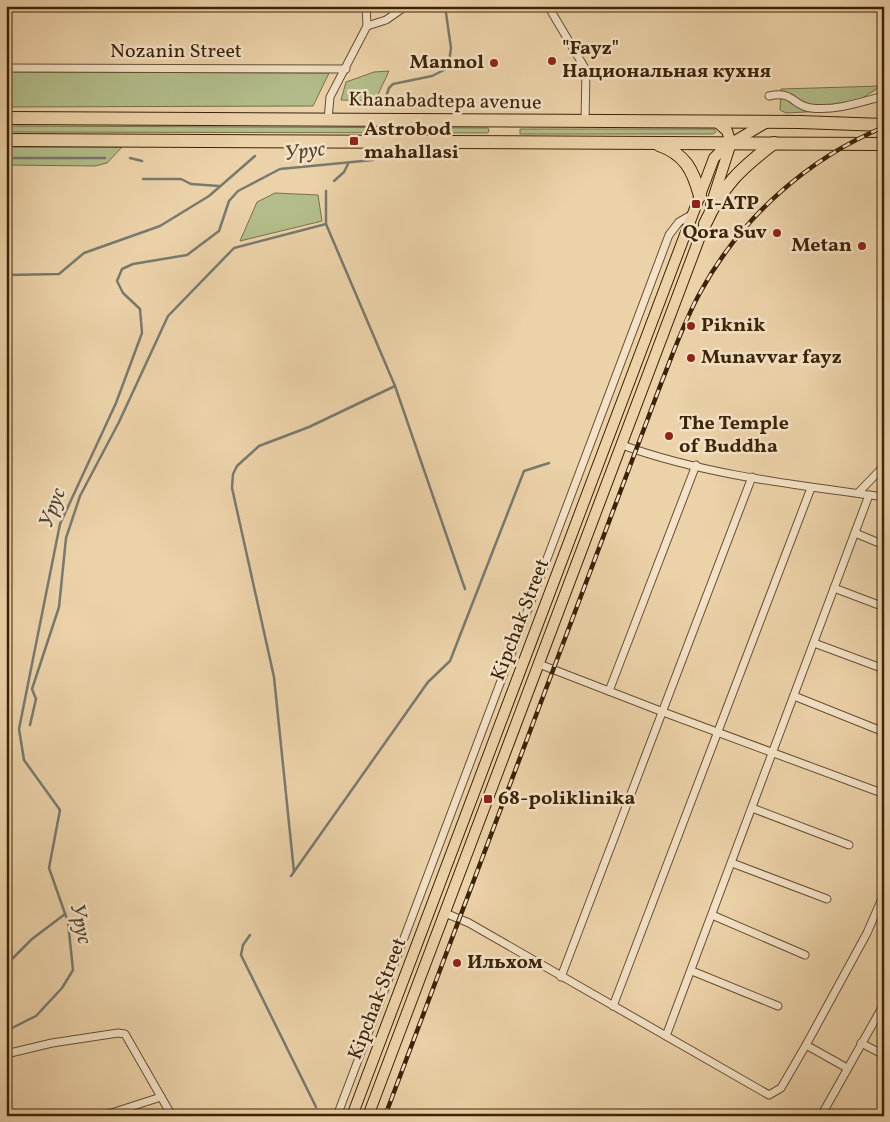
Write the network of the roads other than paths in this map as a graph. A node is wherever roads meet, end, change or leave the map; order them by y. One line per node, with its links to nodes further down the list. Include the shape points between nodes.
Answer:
1 (366, 6): 4 (street)
2 (406, 6): 4 (street, via 386,20)
3 (548, 6): 12 (street, via 586,70)
4 (367, 26): 6 (street)
5 (6, 68): 6 (street, Nozanin Street)
6 (346, 70): 10 (street, via 330,97)
7 (769, 96): 8 (street, via 784,94 804,107 833,108)
8 (884, 96)
9 (6, 118): 10 (highway, Khanabadtepa avenue)
10 (328, 120): 11 (highway, Khanabadtepa avenue)
11 (496, 122): 12 (highway, Khanabadtepa avenue); 17 (highway, via 502,131)
12 (584, 122): 14 (highway, Khanabadtepa avenue)
13 (767, 122): 14 (highway, Khanabadtepa avenue); 15 (highway, Khanabadtepa avenue); 19 (main road, Kipchak Street); 20 (main road)
14 (718, 123): 19 (main road, via 727,131)
15 (884, 125)
16 (6, 140): 17 (highway, Khanabadtepa avenue)
17 (495, 142): 18 (highway, Khanabadtepa avenue)
18 (649, 142): 19 (highway, Khanabadtepa avenue); 22 (highway, via 683,158 693,172)
19 (731, 143): 20 (highway, Khanabadtepa avenue); 22 (main road, Kipchak Street, via 714,158); 24 (main road, Kipchak Street)
20 (770, 143): 21 (highway, Khanabadtepa avenue); 24 (highway, via 730,180)
21 (884, 144)
22 (700, 196): 23 (main road, Kipchak Street)
23 (693, 214): 25 (main road, Kipchak Street); 71 (street, via 679,222 670,235)
24 (705, 224): 26 (main road, Kipchak Street)
25 (613, 426): 26 (main road); 72 (main road, Kipchak Street)
26 (627, 430): 27 (main road, Kipchak Street)
27 (622, 444): 28 (street, via 646,454); 40 (main road, Kipchak Street)
28 (696, 465): 30 (street); 42 (street)
29 (884, 466): 32 (street)
30 (752, 477): 31 (street); 44 (street)
31 (811, 488): 32 (street); 45 (street)
32 (858, 494): 33 (street)
33 (869, 495): 34 (street); 35 (street)
34 (884, 497)
35 (855, 533): 36 (street); 37 (street)
36 (884, 545)
37 (834, 588): 38 (street); 39 (street)
38 (884, 607)
39 (814, 643): 41 (street); 43 (street)
40 (539, 664): 42 (street); 54 (main road, Kipchak Street)
41 (884, 669)
42 (609, 691): 44 (street)
43 (794, 696): 46 (street); 47 (street)
44 (663, 712): 45 (street); 58 (street)
45 (717, 732): 47 (street); 60 (street)
46 (884, 732)
47 (772, 753): 48 (street); 49 (street)
48 (879, 792)
49 (752, 808): 50 (street); 51 (street)
50 (849, 845)
51 (732, 863): 53 (street); 55 (street)
52 (884, 894): 64 (street, via 867,933)
53 (827, 899)
54 (445, 914): 58 (street, via 470,923); 73 (main road, Kipchak Street)
55 (712, 915): 56 (street); 57 (street)
56 (805, 955)
57 (692, 971): 61 (street); 62 (street)
58 (561, 977): 60 (street)
59 (884, 1004): 63 (street)
60 (613, 1006): 62 (street)
61 (778, 1006)
62 (666, 1036): 64 (street, via 769,1095 781,1088)
63 (861, 1042): 66 (street); 67 (street)
64 (806, 1045): 67 (street)
65 (6, 1054): 68 (street, via 52,1043 122,1033 127,1036)
66 (884, 1055)
67 (847, 1068): 74 (street)
68 (160, 1097): 69 (street); 70 (street)
69 (102, 1116)
70 (172, 1116)
71 (337, 1116)
72 (352, 1116)
73 (368, 1116)
74 (821, 1116)

